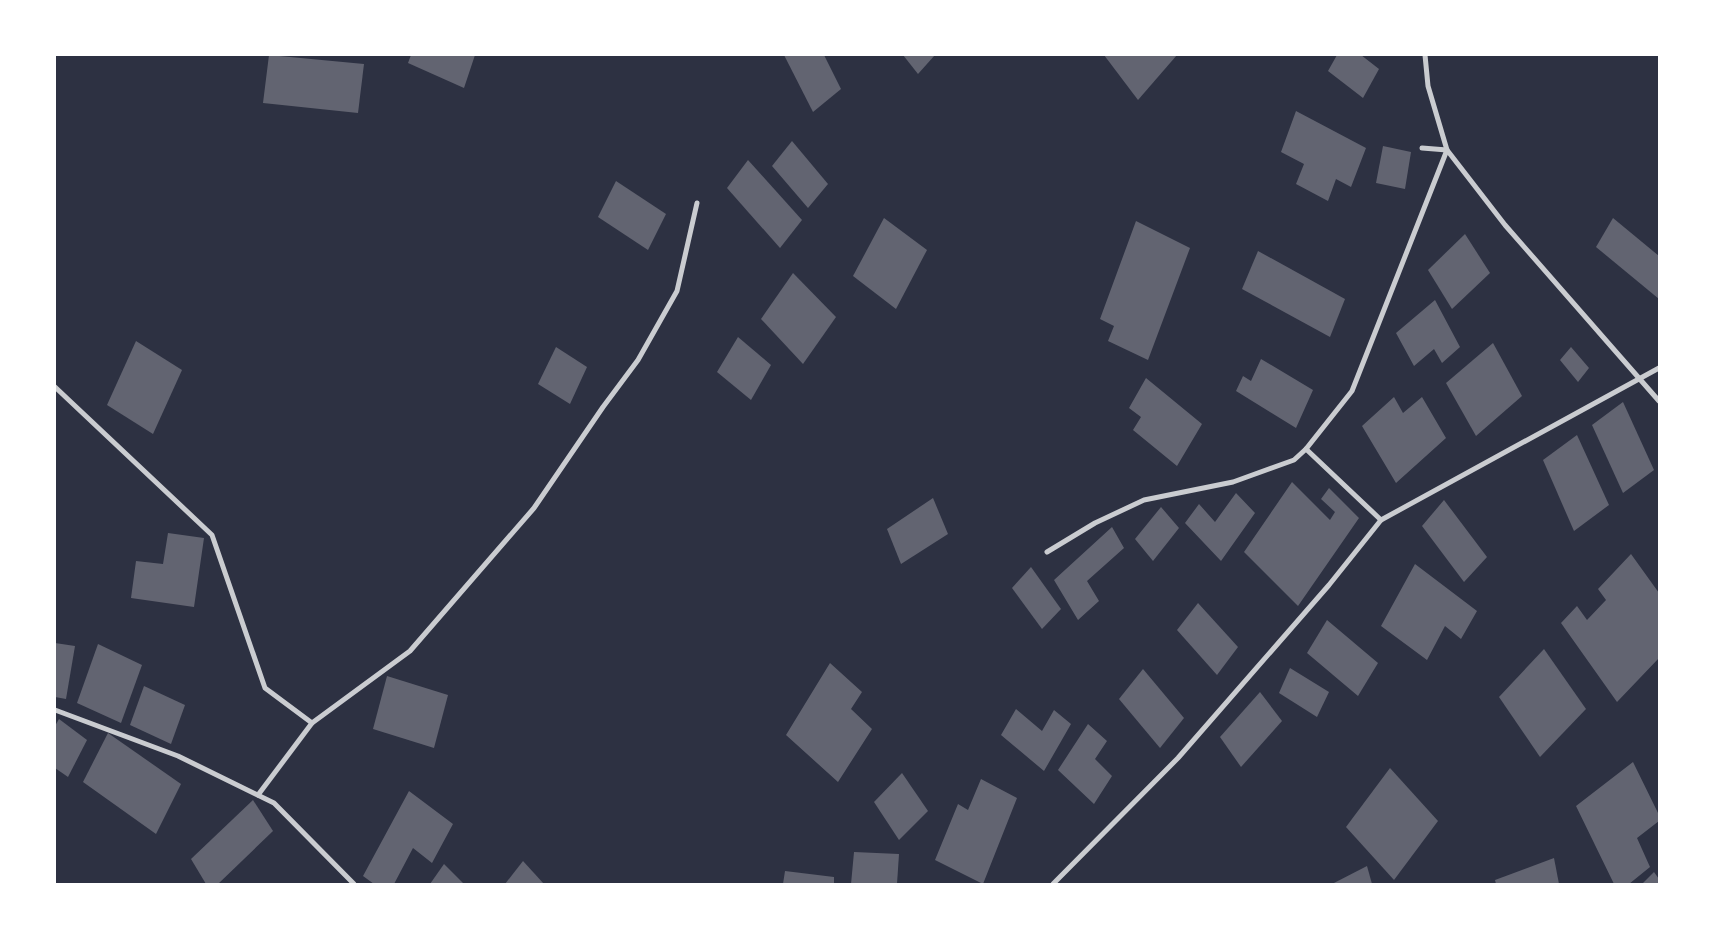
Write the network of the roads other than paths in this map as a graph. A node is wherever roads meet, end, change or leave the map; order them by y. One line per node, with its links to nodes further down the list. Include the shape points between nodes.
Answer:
1 (1425, 55): 3 (street, via 1428,86)
2 (1422, 148): 3 (street)
3 (1447, 150): 6 (street, via 1504,225); 9 (street, via 1352,391)
4 (697, 203): 13 (street, via 677,290 638,360 534,508 410,651)
5 (1659, 368): 6 (street)
6 (1639, 378): 8 (street); 10 (street)
7 (55, 387): 13 (street, via 212,535 265,688)
8 (1659, 401)
9 (1306, 450): 10 (street); 11 (street, via 1294,460 1233,482 1144,500 1095,523)
10 (1381, 520): 16 (street, via 1329,585 1178,758)
11 (1047, 552)
12 (55, 710): 14 (street, via 178,756)
13 (312, 723): 14 (street)
14 (258, 795): 15 (street, via 274,804)
15 (354, 884)
16 (1052, 884)

